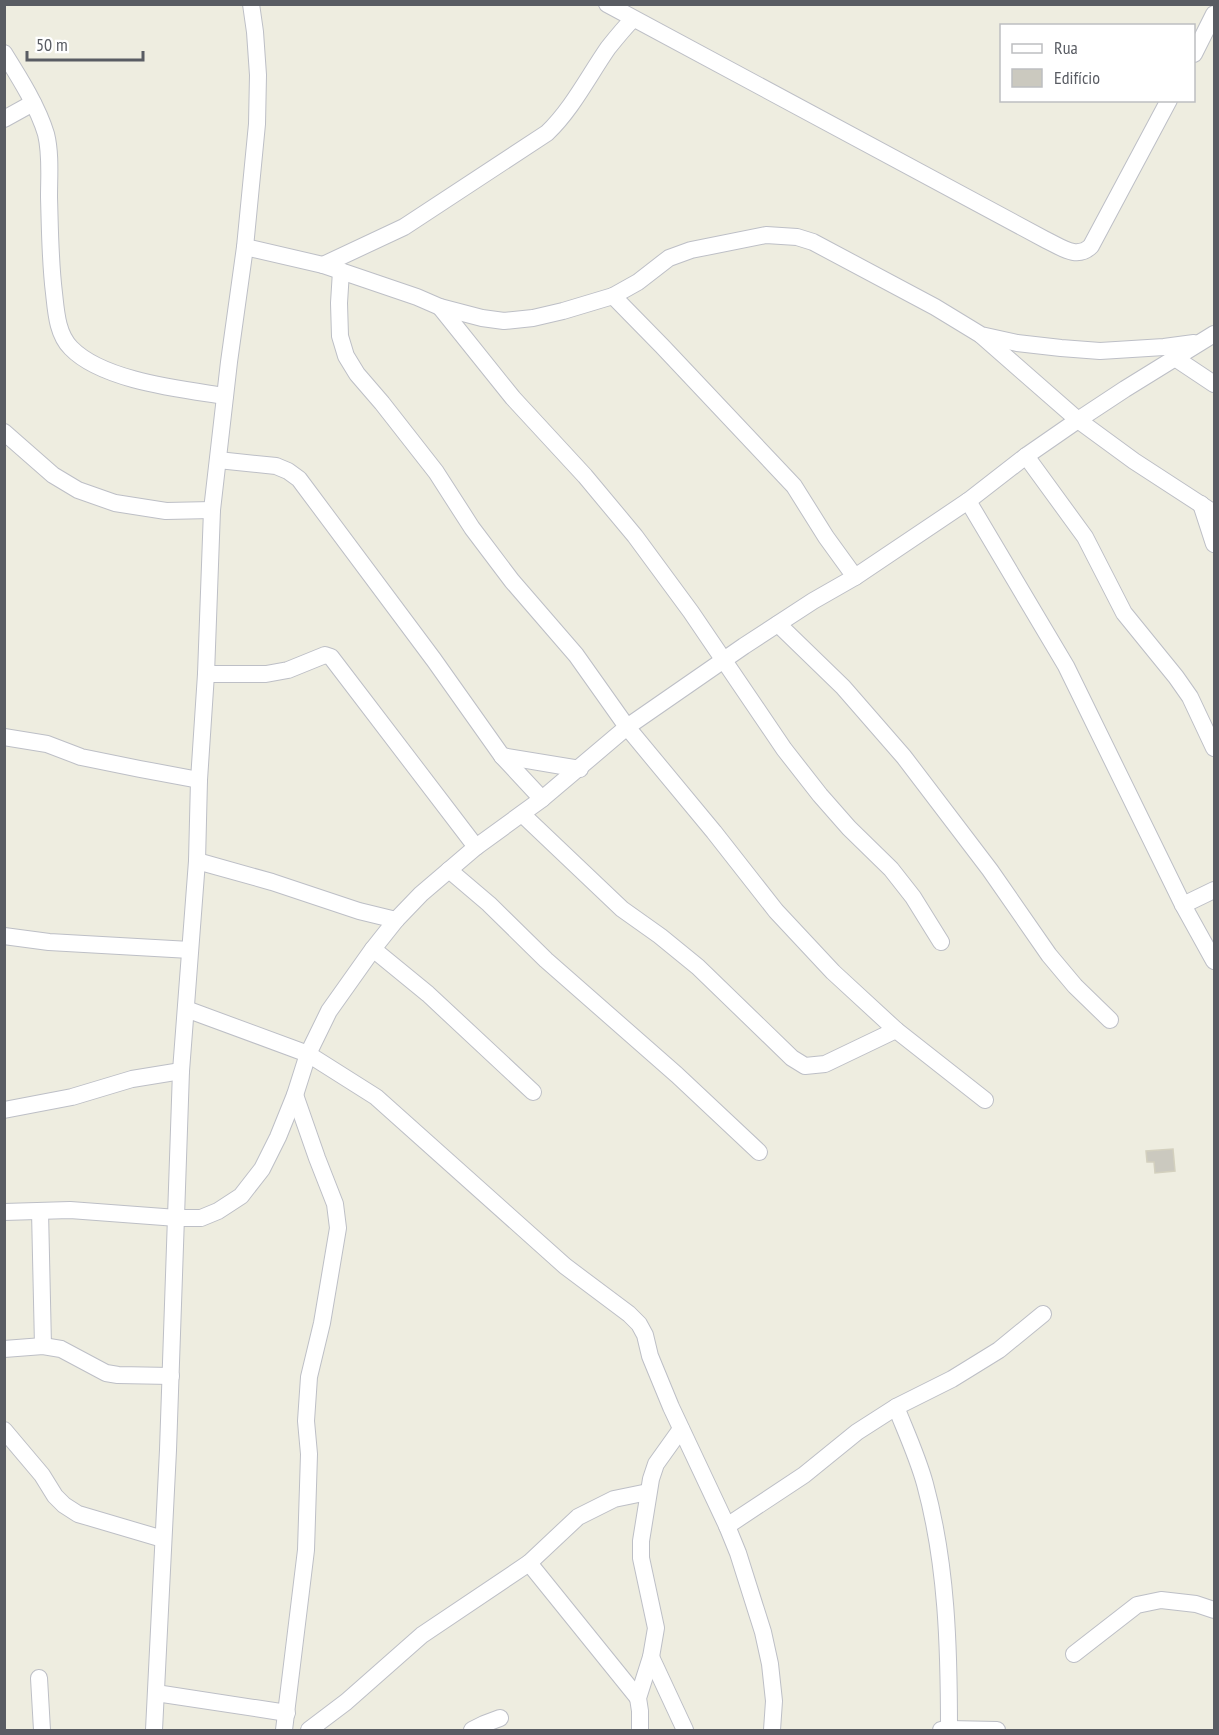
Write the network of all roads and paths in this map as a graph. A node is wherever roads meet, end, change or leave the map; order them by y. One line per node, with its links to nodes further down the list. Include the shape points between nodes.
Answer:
1 (251, 4): 10 (street, via 258,75 257,124)
2 (607, 4): 4 (street)
3 (1215, 14): 5 (street)
4 (633, 19): 7 (street, via 1046,240 1079,253 1091,246); 11 (street, via 547,133 404,227)
5 (1195, 52)
6 (4, 53): 8 (street)
7 (1167, 102)
8 (33, 103): 9 (street); 19 (street, via 46,134 49,161 56,316 70,347 102,368 149,384)
9 (4, 119)
10 (245, 247): 11 (street); 19 (street)
11 (323, 265): 12 (street)
12 (340, 271): 14 (street); 32 (street, via 340,336 357,374 436,472 512,581 576,655)
13 (613, 296): 14 (street, via 563,311 504,321); 15 (street, via 669,258 691,250 766,235 797,237 925,301); 28 (street, via 794,486)
14 (440, 307): 30 (street, via 513,398 635,536)
15 (981, 335): 16 (street, via 1017,343 1100,351 1164,347); 20 (street)
16 (1208, 338): 17 (street)
17 (1175, 358): 18 (street); 20 (street)
18 (1215, 384)
19 (225, 396): 23 (street)
20 (1078, 420): 22 (street); 25 (street)
21 (4, 432): 26 (street, via 53,475 78,490 116,503 166,511)
22 (1026, 456): 24 (street); 34 (street, via 1085,537 1124,613 1190,697)
23 (218, 460): 26 (street); 35 (street, via 276,466 299,479)
24 (968, 501): 28 (street); 44 (street, via 1066,666)
25 (1208, 509): 27 (street)
26 (212, 510): 31 (street)
27 (1215, 544)
28 (855, 577): 29 (street)
29 (778, 624): 30 (street); 52 (street, via 843,687 903,757 1049,955)
30 (724, 659): 32 (street); 47 (street, via 798,767 849,828 891,869)
31 (206, 674): 37 (street); 40 (street, via 266,674 325,655 330,657)
32 (627, 727): 36 (street); 53 (street, via 776,911 833,972)
33 (4, 737): 37 (street)
34 (1215, 748)
35 (502, 756): 36 (street); 38 (street)
36 (580, 769): 38 (street)
37 (199, 780): 41 (street)
38 (542, 799): 39 (street)
39 (522, 814): 40 (street); 53 (street, via 622,909 698,967 805,1066 825,1064)
40 (476, 848): 42 (street)
41 (197, 861): 45 (street); 49 (street)
42 (449, 870): 45 (street); 60 (street)
43 (1215, 890): 44 (street)
44 (1183, 904): 50 (street)
45 (396, 920): 48 (street)
46 (4, 936): 49 (street)
47 (941, 942)
48 (373, 949): 54 (street, via 329,1011); 56 (street, via 428,994)
49 (190, 950): 51 (street)
50 (1215, 961)
51 (186, 1009): 54 (street); 55 (street)
52 (1110, 1020)
53 (896, 1030): 58 (street)
54 (308, 1054): 57 (street); 69 (street, via 376,1097 565,1266 639,1324)
55 (181, 1071): 59 (street); 63 (street)
56 (533, 1092)
57 (295, 1095): 63 (street, via 262,1170 242,1196 201,1218); 81 (street, via 335,1204 338,1228 309,1377 306,1550)
58 (985, 1100)
59 (4, 1110)
60 (759, 1152)
61 (40, 1211): 62 (street); 63 (street, via 102,1211); 65 (street)
62 (4, 1212)
63 (177, 1218): 67 (street)
64 (1043, 1314): 68 (street, via 999,1350)
65 (43, 1346): 66 (street); 67 (street, via 61,1349 106,1373)
66 (4, 1349)
67 (171, 1376): 73 (street)
68 (896, 1407): 72 (street); 83 (street, via 925,1482 940,1552 946,1612)
69 (681, 1429): 71 (street, via 656,1464); 72 (street)
70 (4, 1430): 73 (street, via 64,1505 78,1514)
71 (648, 1492): 74 (street, via 614,1499 578,1517); 77 (street, via 641,1558 656,1628)
72 (727, 1526): 91 (street, via 763,1632 774,1701)
73 (163, 1539): 79 (street)
74 (529, 1563): 80 (street); 87 (street, via 422,1635)
75 (1215, 1610): 76 (street, via 1161,1600 1137,1605)
76 (1074, 1654)
77 (651, 1657): 80 (street); 90 (street)
78 (39, 1678): 84 (street)
79 (156, 1693): 81 (street); 85 (street)
80 (638, 1698): 89 (street)
81 (287, 1713): 86 (street)
82 (500, 1719): 88 (street)
83 (946, 1730): 92 (street)
84 (42, 1731)
85 (154, 1731)
86 (284, 1731)
87 (309, 1731)
88 (472, 1731)
89 (640, 1731)
90 (685, 1731)
91 (772, 1731)
92 (997, 1731)

